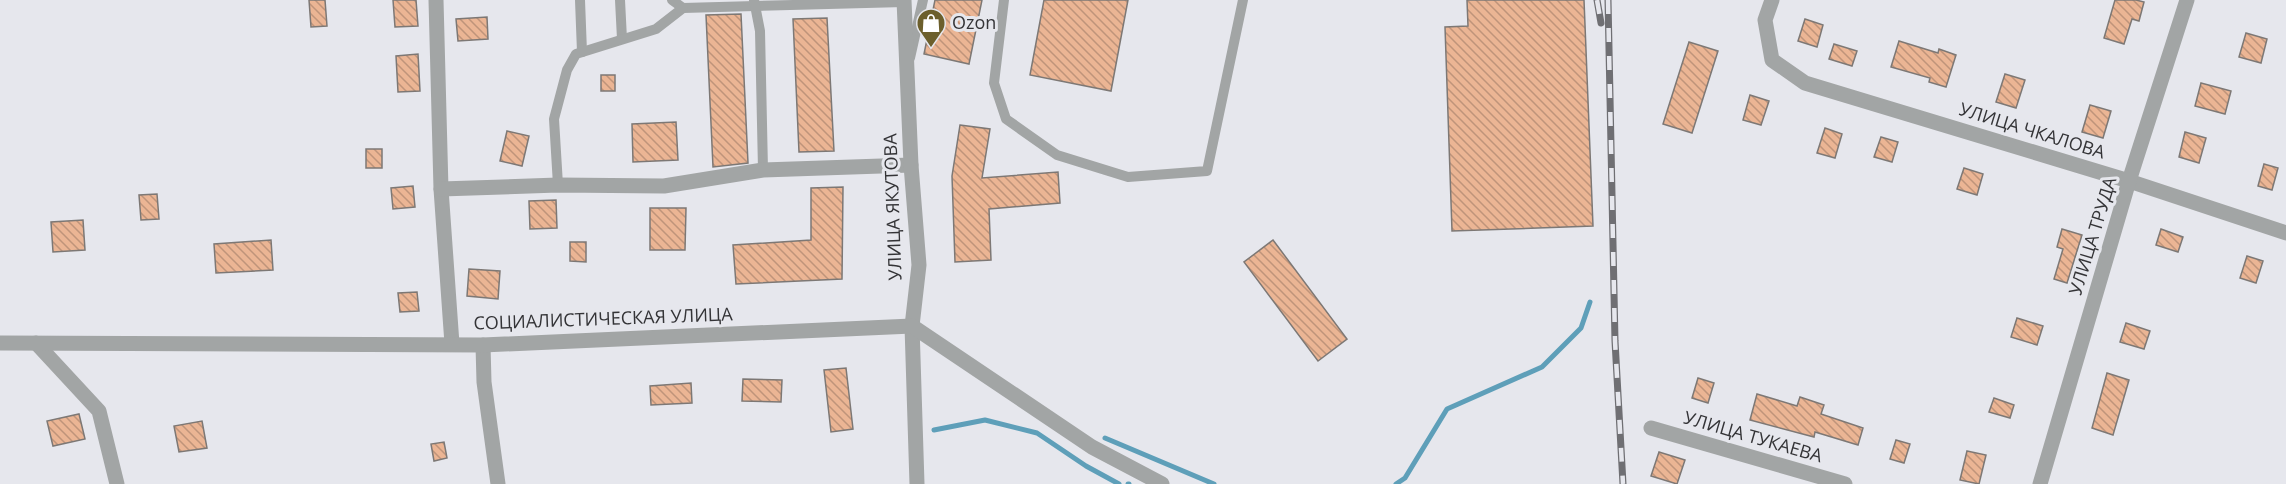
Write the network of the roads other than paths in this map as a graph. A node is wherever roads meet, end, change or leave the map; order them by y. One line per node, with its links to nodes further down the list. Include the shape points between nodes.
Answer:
1 (436, 0): 20 (street)
2 (580, 0): 14 (lane)
3 (620, 0): 13 (lane)
4 (672, 0): 12 (lane)
5 (923, 0): 15 (lane)
6 (1004, 0): 7 (lane, via 994,83 1006,118 1057,155 1128,177 1207,171)
7 (1243, 0)
8 (1772, 0): 18 (street, УЛИЦА ЧКАЛОВА, via 1765,20 1772,60 1805,83)
9 (2187, 0): 18 (street, УЛИЦА ТРУДА)
10 (904, 1): 11 (lane); 15 (street, УЛИЦА ЯКУТОВА)
11 (754, 3): 12 (lane); 17 (lane, via 760,32)
12 (683, 8): 13 (lane, via 656,29)
13 (622, 39): 14 (lane)
14 (582, 52): 19 (lane, via 576,54 567,70 554,120)
15 (907, 74): 16 (street, УЛИЦА ЯКУТОВА)
16 (911, 165): 17 (street); 22 (street, УЛИЦА ЯКУТОВА, via 919,265)
17 (763, 170): 19 (street, via 664,186)
18 (2129, 181): 21 (street, УЛИЦА ЧКАЛОВА); 33 (street, УЛИЦА ТРУДА)
19 (558, 185): 20 (street)
20 (441, 189): 25 (street)
21 (2286, 233)
22 (912, 326): 26 (street, СОЦИАЛИСТИЧЕСКАЯ УЛИЦА); 30 (street, УЛИЦА ЯКУТОВА); 31 (street, via 1092,447)
23 (0, 343): 24 (street, СОЦИАЛИСТИЧЕСКАЯ УЛИЦА)
24 (36, 344): 25 (street, СОЦИАЛИСТИЧЕСКАЯ УЛИЦА); 28 (street, via 99,411)
25 (452, 344): 26 (street, СОЦИАЛИСТИЧЕСКАЯ УЛИЦА)
26 (483, 345): 29 (street)
27 (1651, 428): 32 (street, УЛИЦА ТУКАЕВА)
28 (117, 484)
29 (498, 484)
30 (917, 484)
31 (1162, 484)
32 (1845, 484)
33 (2040, 484)

